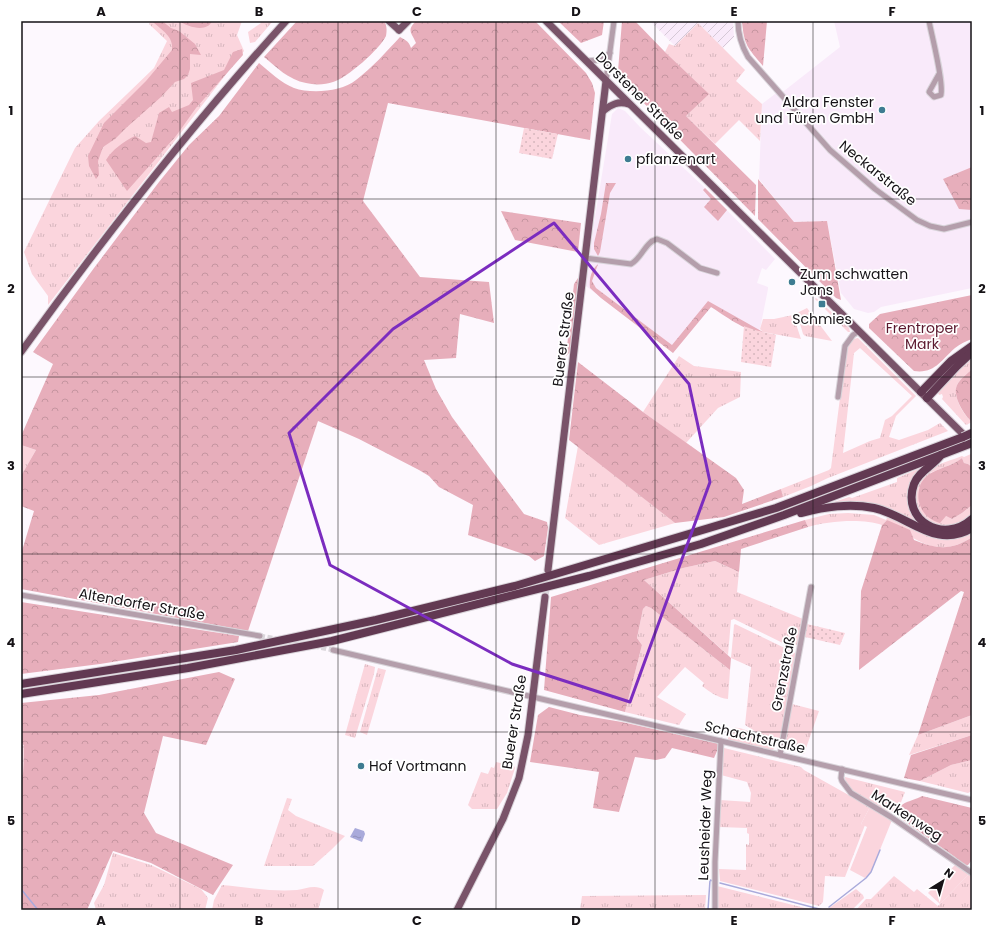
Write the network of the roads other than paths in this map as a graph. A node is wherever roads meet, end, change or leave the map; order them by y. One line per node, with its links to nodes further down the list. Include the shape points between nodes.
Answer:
1 (285, 21): 11 (main road)
2 (292, 21): 11 (main road)
3 (389, 21): 10 (main road)
4 (397, 21): 10 (main road)
5 (408, 21): 10 (main road)
6 (546, 21): 13 (main road, Dorstener Straße)
7 (614, 21): 12 (street, Buerer Straße)
8 (738, 21): 18 (street, Neckarstraße, via 741,46 748,57 830,150 857,175 924,224 944,229)
9 (929, 21): 14 (street)
10 (399, 30)
11 (272, 37): 23 (main road, via 147,184)
12 (610, 53): 13 (street, via 600,60); 15 (street, Buerer Straße)
13 (586, 61): 15 (main road, Dorstener Straße)
14 (939, 74)
15 (606, 81): 16 (main road, Dorstener Straße); 17 (main road, Buerer Straße)
16 (629, 104): 17 (main road, via 619,102); 21 (main road, Dorstener Straße)
17 (603, 111): 19 (main road, Buerer Straße)
18 (972, 222)
19 (585, 258): 20 (street, via 631,264 650,242 657,239 667,243 700,268); 33 (main road, Buerer Straße)
20 (717, 273)
21 (859, 331): 25 (main road, Dorstener Straße); 26 (street, via 845,346)
22 (972, 346): 25 (highway, via 951,362)
23 (21, 352)
24 (972, 352): 25 (highway)
25 (924, 395): 28 (main road, Dorstener Straße)
26 (838, 397)
27 (972, 433): 39 (highway, bridge, via 776,508 515,586 376,620 236,650)
28 (972, 443): 29 (highway)
29 (941, 454): 30 (highway); 31 (highway, via 918,476 912,491 916,512 926,525 947,531 964,526)
30 (784, 515): 32 (highway, via 834,506 864,506 898,516 935,534 953,536); 40 (highway, via 701,544 589,576 332,641 188,668)
31 (972, 519)
32 (972, 528)
33 (548, 570)
34 (811, 587): 43 (street, Grenzstraße)
35 (21, 595): 37 (street, Altendorfer Straße)
36 (545, 597): 41 (main road, Buerer Straße)
37 (260, 636)
38 (333, 650): 41 (street)
39 (21, 684)
40 (21, 694)
41 (532, 696): 42 (street, Schachtstraße); 47 (main road, Buerer Straße, via 524,759 514,794)
42 (721, 741): 43 (street, Schachtstraße); 48 (street, Leusheider Weg)
43 (780, 755): 44 (street, Schachtstraße)
44 (842, 769): 45 (street, Schachtstraße); 46 (street, Markenweg, via 842,781 851,793 891,817)
45 (972, 800)
46 (972, 873)
47 (457, 910)
48 (715, 910)

